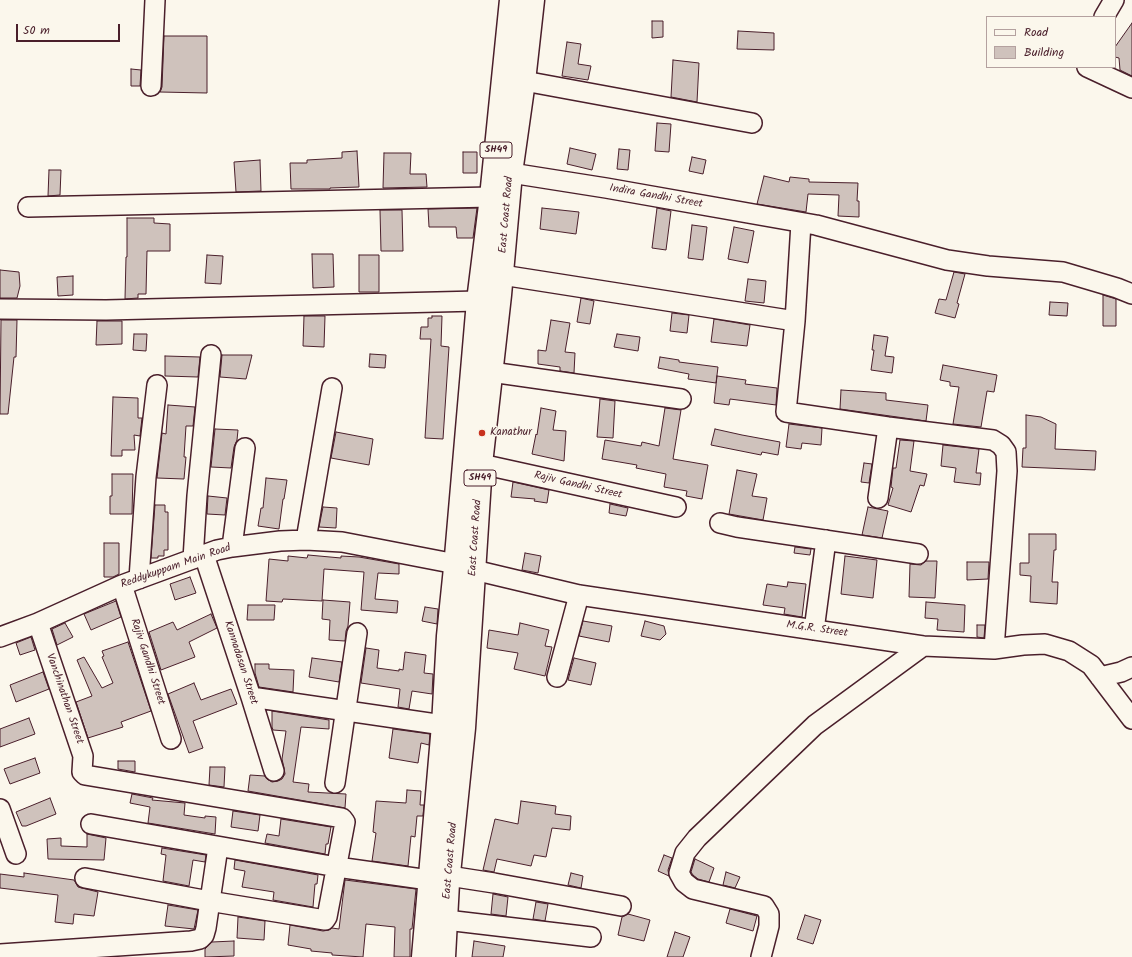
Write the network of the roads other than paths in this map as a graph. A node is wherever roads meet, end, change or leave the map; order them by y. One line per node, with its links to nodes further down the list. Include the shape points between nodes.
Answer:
1 (155, 0): 8 (street)
2 (511, 0): 12 (main road, East Coast Road / SH49)
3 (1114, 0): 5 (street)
4 (537, 3): 7 (main road, East Coast Road / SH49)
5 (1105, 16)
6 (1089, 68): 9 (street)
7 (524, 81): 10 (street); 11 (main road, East Coast Road / SH49)
8 (151, 86)
9 (1132, 88)
10 (752, 123)
11 (511, 173): 14 (street, Indira Gandhi Street); 15 (main road, East Coast Road / SH49)
12 (491, 197): 13 (street); 17 (main road, East Coast Road / SH49)
13 (28, 207)
14 (802, 223): 16 (street, Indira Gandhi Street, via 839,230 947,260 1063,272); 19 (street)
15 (502, 275): 19 (street); 21 (main road, East Coast Road / SH49)
16 (1132, 294)
17 (478, 301): 18 (street, via 106,310); 36 (main road, East Coast Road / SH49)
18 (0, 309)
19 (795, 321): 25 (street, via 786,412)
20 (211, 355): 35 (street, via 196,502)
21 (491, 372): 24 (street); 27 (main road, East Coast Road / SH49)
22 (157, 385): 37 (street)
23 (332, 388): 31 (street)
24 (681, 399)
25 (888, 427): 28 (street); 44 (street, via 993,440 1006,452 1007,471)
26 (245, 448): 33 (street)
27 (481, 464): 29 (street, Rajiv Gandhi Street); 36 (main road, East Coast Road / SH49)
28 (878, 498)
29 (676, 507)
30 (720, 523): 32 (street)
31 (306, 540): 33 (street, Reddykuppam Main Road); 36 (street, Reddykuppam Main Road, via 362,545)
32 (826, 540): 34 (street); 40 (street)
33 (232, 547): 35 (street, Reddykuppam Main Road)
34 (918, 554)
35 (198, 557): 37 (street, Reddykuppam Main Road); 48 (street, Kannadasan Street)
36 (465, 567): 38 (street, M.G.R. Street); 51 (main road, East Coast Road / SH49, via 448,636); 61 (main road, East Coast Road / SH49, via 464,728)
37 (131, 582): 39 (street, Reddykuppam Main Road); 52 (street, Rajiv Gandhi Street)
38 (579, 595): 40 (street, M.G.R. Street); 46 (street)
39 (38, 623): 42 (street, Reddykuppam Main Road); 59 (street, Vanchinathan Street, via 83,756 82,772 85,775 342,818 345,824)
40 (814, 630): 43 (street, M.G.R. Street)
41 (357, 633): 49 (street)
42 (0, 637)
43 (923, 646): 44 (street, M.G.R. Street); 69 (street, via 815,725 697,838 685,853 679,873 684,882 693,889 764,906 769,914 769,926)
44 (994, 649): 47 (street, M.G.R. Street, via 1045,644 1069,651 1091,665)
45 (1132, 667): 47 (street)
46 (556, 677)
47 (1100, 677): 50 (street, M.G.R. Street)
48 (251, 697): 49 (street); 53 (street, Kannadasan Street)
49 (345, 711): 51 (street); 54 (street)
50 (1132, 719)
51 (444, 725): 61 (main road, East Coast Road / SH49)
52 (171, 739)
53 (274, 771)
54 (335, 783)
55 (0, 809): 58 (street)
56 (91, 824): 57 (street)
57 (218, 847): 59 (street); 62 (street)
58 (16, 854)
59 (337, 867): 61 (street); 62 (street, via 325,920)
60 (85, 878): 62 (street)
61 (439, 878): 63 (street, via 494,883); 64 (main road, East Coast Road / SH49); 67 (main road, East Coast Road / SH49)
62 (210, 901): 66 (street, via 206,928 200,939)
63 (621, 906)
64 (446, 920): 65 (street); 68 (main road, East Coast Road / SH49)
65 (591, 937)
66 (0, 954)
67 (423, 957)
68 (444, 957)
69 (761, 957)

